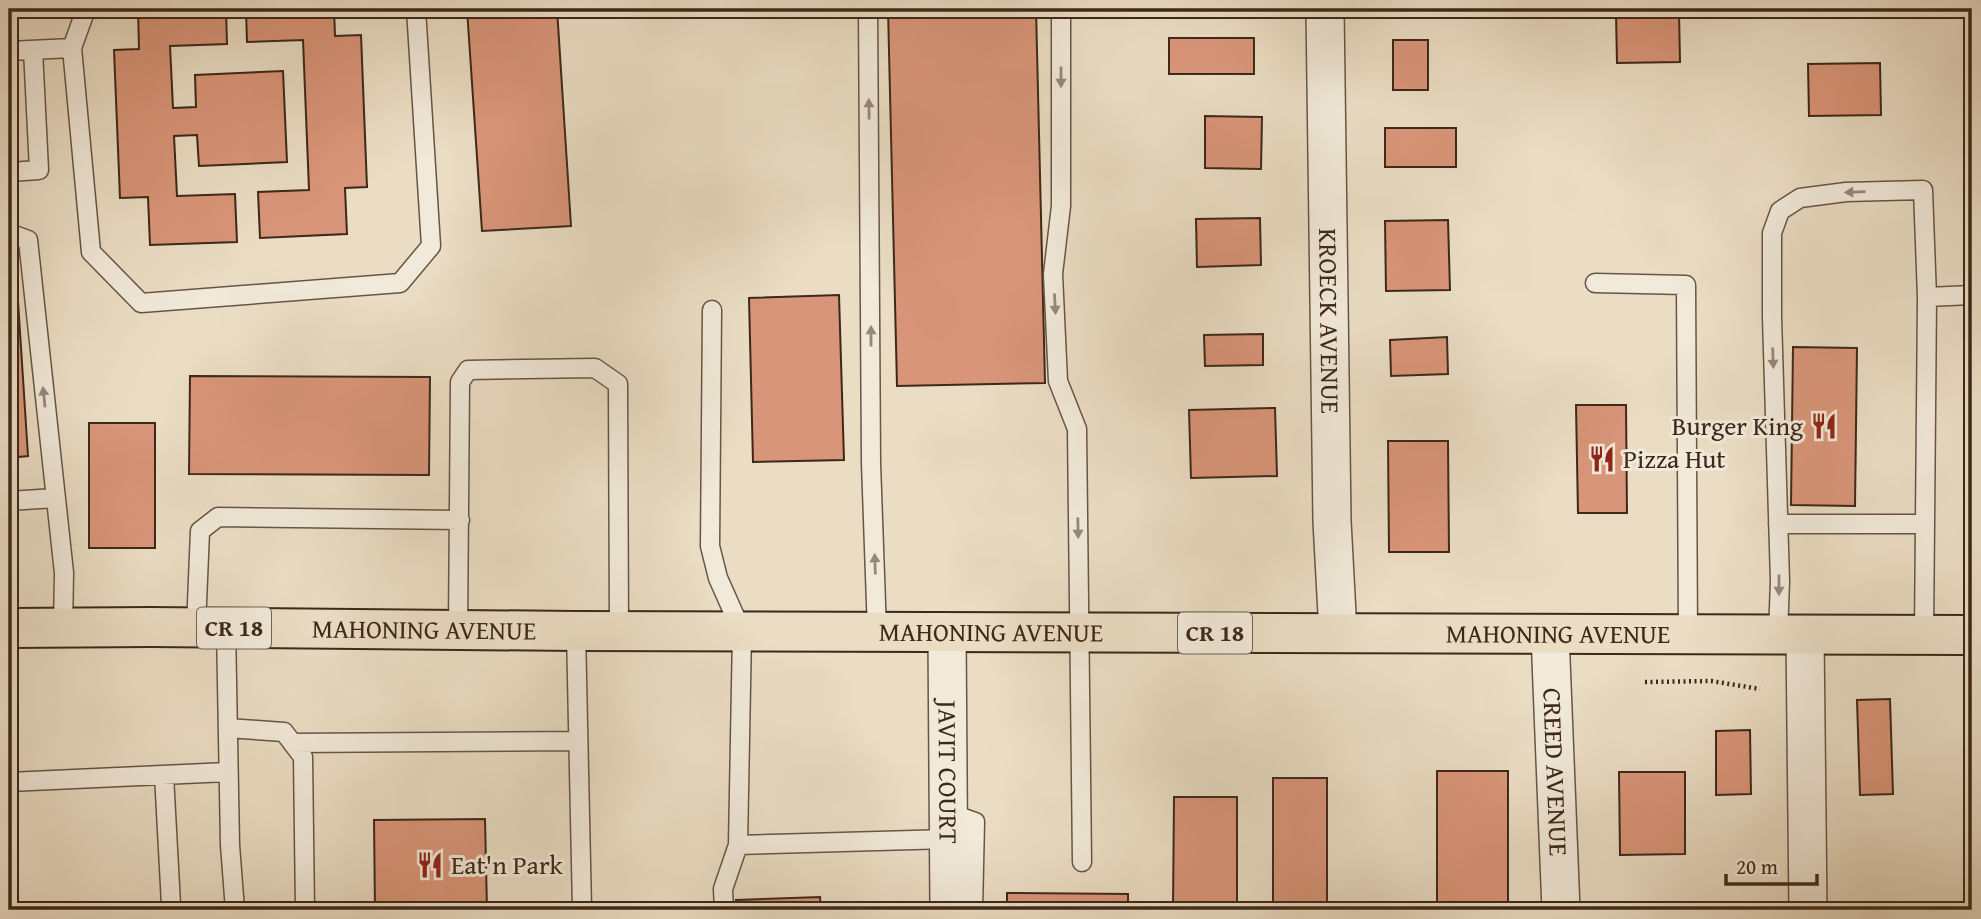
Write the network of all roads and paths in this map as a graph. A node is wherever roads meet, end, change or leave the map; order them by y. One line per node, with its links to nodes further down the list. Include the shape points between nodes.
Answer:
1 (86, 9): 6 (lane)
2 (416, 9): 6 (lane, via 431,246 400,283 141,303 91,251)
3 (868, 9): 27 (lane, one-way to 3, via 871,463)
4 (1061, 9): 29 (lane, one-way to 29, via 1061,206 1053,274 1058,381 1077,429)
5 (1325, 9): 30 (street, KROECK AVENUE, via 1332,521)
6 (72, 48): 7 (lane)
7 (33, 50): 8 (lane); 9 (lane, via 39,170)
8 (9, 51)
9 (9, 172)
10 (9, 233): 15 (lane, one-way to 10, via 28,240)
11 (1595, 283): 32 (lane, via 1686,285)
12 (1972, 295): 13 (lane)
13 (1927, 297): 18 (lane, one-way to 18, via 1923,190 1801,198 1780,211 1772,233); 19 (lane)
14 (712, 310): 26 (lane, via 710,546 718,578)
15 (55, 498): 16 (lane); 20 (lane, via 64,573)
16 (9, 501)
17 (460, 520): 21 (lane, via 218,517 200,531); 23 (lane); 25 (lane, via 460,382 468,369 595,368 610,378 618,384)
18 (1778, 524): 19 (lane); 33 (lane, one-way to 33, via 1780,581)
19 (1925, 524): 34 (lane)
20 (63, 627): 21 (main road, MAHONING AVENUE / CR 18); 22 (main road, MAHONING AVENUE / CR 18)
21 (211, 627): 23 (main road, MAHONING AVENUE / CR 18); 38 (lane)
22 (9, 628)
23 (458, 630): 24 (main road, MAHONING AVENUE / CR 18)
24 (576, 631): 25 (main road, MAHONING AVENUE / CR 18); 39 (lane)
25 (619, 631): 26 (main road, MAHONING AVENUE / CR 18)
26 (742, 632): 27 (main road, MAHONING AVENUE / CR 18); 45 (lane)
27 (877, 632): 28 (main road, MAHONING AVENUE / CR 18)
28 (947, 632): 29 (main road, MAHONING AVENUE / CR 18); 44 (street, JAVIT COURT)
29 (1079, 633): 30 (main road, MAHONING AVENUE / CR 18); 46 (lane)
30 (1338, 633): 31 (main road, MAHONING AVENUE / CR 18)
31 (1550, 634): 32 (main road, MAHONING AVENUE / CR 18); 54 (street, CREED AVENUE)
32 (1688, 634): 33 (main road, MAHONING AVENUE / CR 18)
33 (1792, 635): 34 (main road, MAHONING AVENUE / CR 18); 55 (street)
34 (1924, 635): 35 (main road, MAHONING AVENUE / CR 18)
35 (1972, 635)
36 (1645, 682): 37 (path, via 1711,681)
37 (1760, 689)
38 (228, 729): 40 (lane, via 284,733); 41 (lane)
39 (578, 741): 40 (lane); 50 (lane)
40 (292, 743): 49 (lane, via 303,757)
41 (228, 772): 42 (lane); 48 (lane)
42 (164, 775): 43 (lane); 47 (lane)
43 (9, 782)
44 (949, 826): 45 (lane); 52 (street, JAVIT COURT); 53 (lane, via 975,822)
45 (738, 845): 51 (lane, via 723,889)
46 (1082, 862)
47 (171, 905)
48 (235, 910)
49 (306, 910)
50 (582, 910)
51 (724, 910)
52 (949, 910)
53 (973, 910)
54 (1561, 910)
55 (1808, 910)

